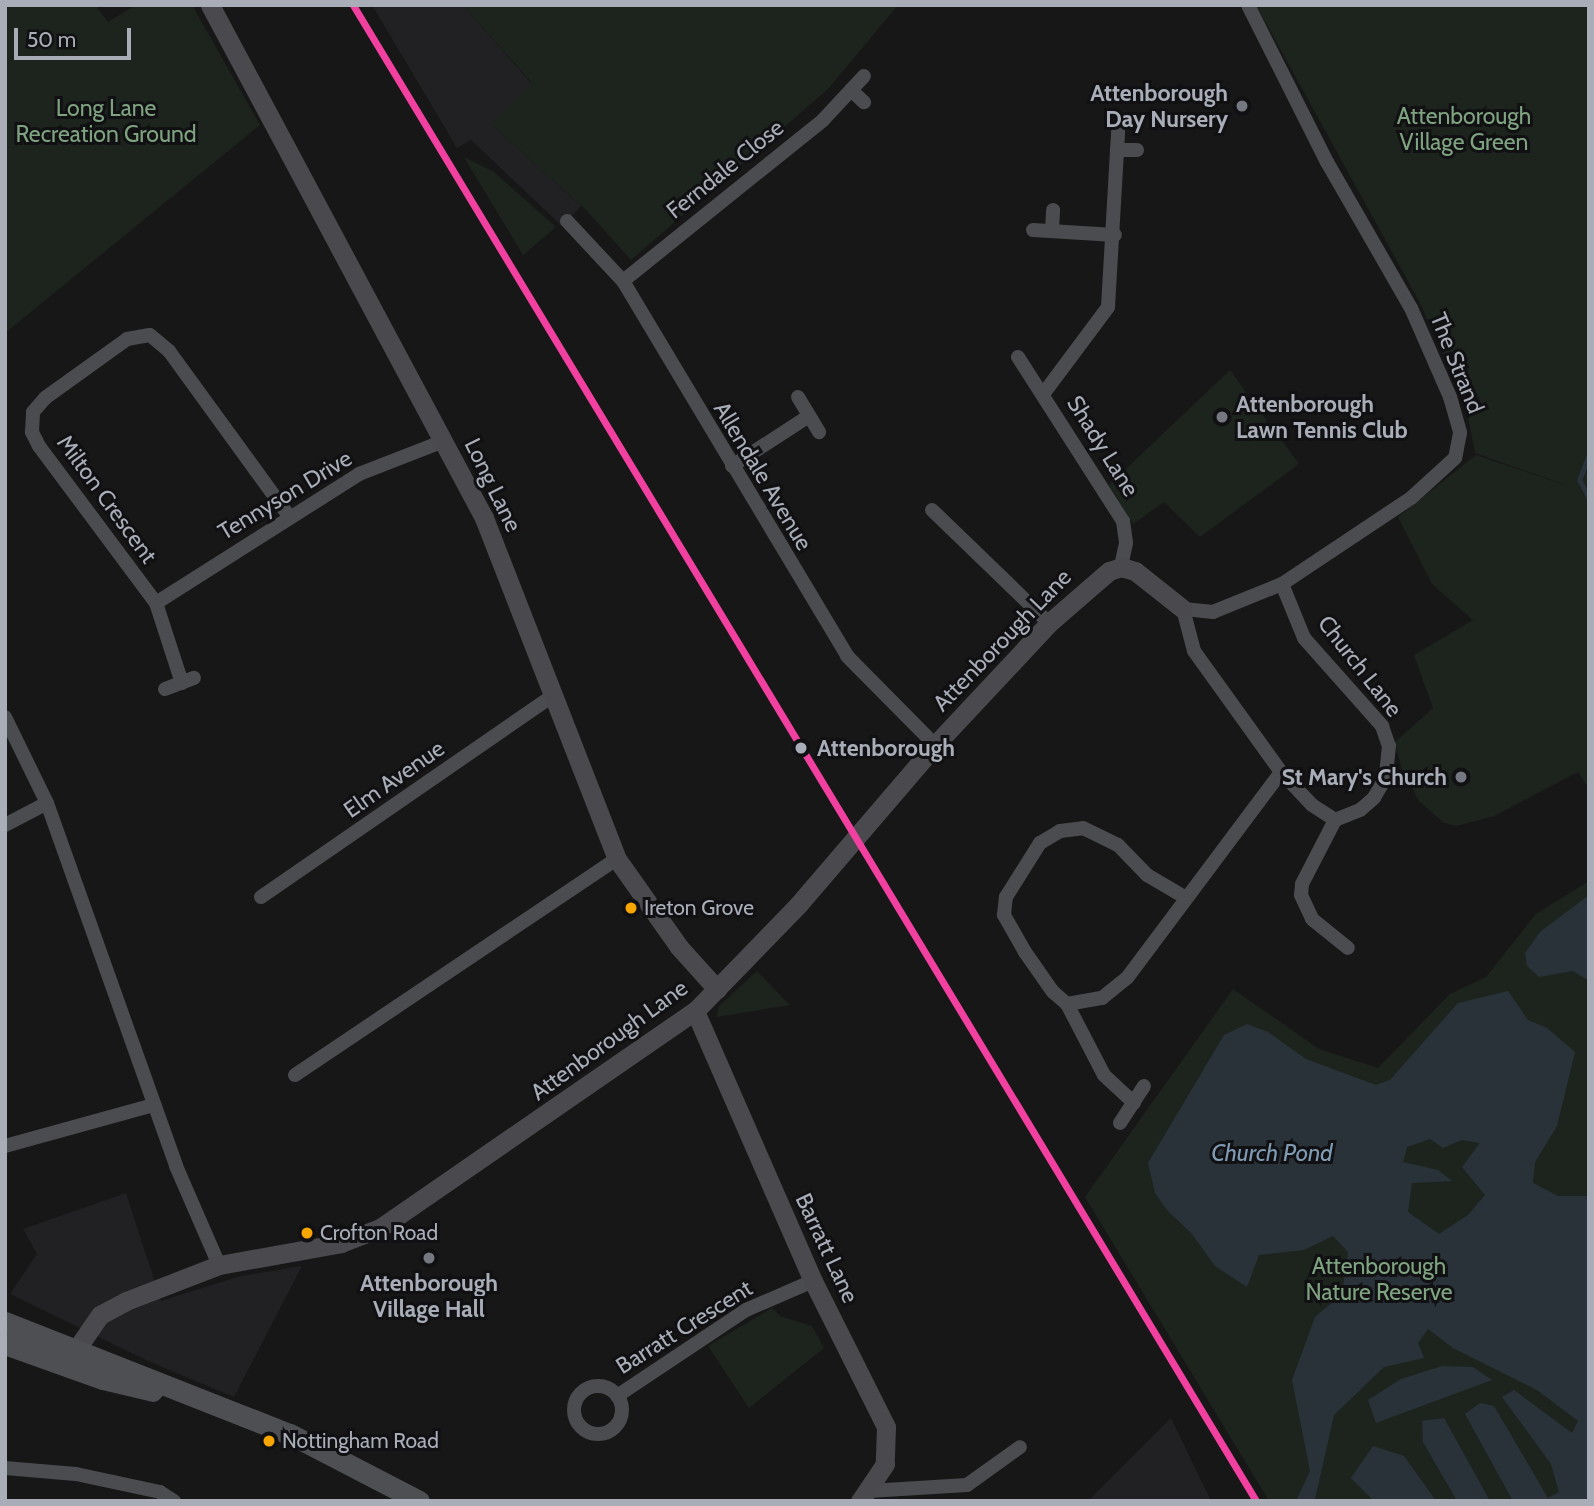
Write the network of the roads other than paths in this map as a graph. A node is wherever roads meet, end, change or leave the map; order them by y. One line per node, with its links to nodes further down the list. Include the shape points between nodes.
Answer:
1 (211, 5): 20 (street, Long Lane)
2 (1248, 5): 25 (street, The Strand, via 1327,162 1411,308 1450,397 1460,433 1455,457 1420,491)
3 (864, 76): 4 (street, Ferndale Close)
4 (852, 89): 5 (street); 14 (street, Ferndale Close, via 822,120)
5 (864, 102)
6 (1118, 131): 7 (street)
7 (1117, 150): 8 (street); 13 (street)
8 (1138, 150)
9 (1053, 210): 12 (street)
10 (567, 221): 14 (street, Allendale Avenue)
11 (1033, 230): 12 (street)
12 (1052, 231): 13 (street)
13 (1115, 235): 16 (street, via 1108,307)
14 (623, 281): 21 (street, Allendale Avenue)
15 (1018, 357): 16 (street, Shady Lane)
16 (1044, 393): 24 (street, Shady Lane, via 1123,521)
17 (798, 397): 18 (street)
18 (809, 416): 19 (street); 21 (street)
19 (819, 432)
20 (444, 441): 23 (street, Tennyson Drive, via 359,474); 30 (street, Long Lane, via 489,530)
21 (732, 466): 32 (street, Allendale Avenue, via 848,656)
22 (941, 512): 28 (street)
23 (288, 515): 26 (street, Tennyson Drive); 26 (street, Milton Crescent, via 158,338 139,334 127,339 45,398 33,412 32,432)
24 (1121, 567): 27 (street, via 1148,578); 28 (street, Attenborough Lane, via 1091,583)
25 (1282, 584): 27 (street, The Strand, via 1213,612); 35 (street, Church Lane, via 1304,638 1382,726 1389,747 1386,776 1374,798 1360,810)
26 (156, 603): 29 (street, Milton Crescent, via 188,680)
27 (1183, 608): 33 (street, via 1194,651)
28 (1049, 623): 32 (street, Attenborough Lane)
29 (165, 689)
30 (552, 696): 37 (street, Long Lane); 38 (street, Elm Avenue)
31 (5, 717): 34 (street)
32 (935, 744): 41 (street, Attenborough Lane, via 798,905)
33 (1281, 772): 35 (street, via 1312,805); 39 (street)
34 (47, 803): 36 (street); 47 (street)
35 (1335, 820): 40 (street, via 1302,884 1301,895 1312,919)
36 (5, 825)
37 (617, 859): 41 (street, Long Lane, via 679,947); 44 (street)
38 (261, 897)
39 (1185, 898): 42 (street, via 1127,978 1102,998); 42 (street, via 1147,875 1099,833 1083,828 1060,831 1040,843 1014,878 1004,915 1053,992)
40 (1348, 948)
41 (717, 989): 43 (street, Attenborough Lane)
42 (1067, 1004): 46 (street, via 1104,1075)
43 (695, 1011): 50 (street, Attenborough Lane, via 372,1233 341,1244); 51 (street, Barratt Lane)
44 (295, 1075)
45 (1144, 1086): 46 (street)
46 (1134, 1103): 48 (street)
47 (154, 1105): 49 (street); 50 (street)
48 (1120, 1123)
49 (5, 1146)
50 (219, 1265): 54 (street, Attenborough Lane, via 100,1315)
51 (813, 1281): 55 (street, Barratt Crescent, via 746,1310); 57 (street, Barratt Lane, via 886,1427)
52 (5, 1322): 54 (main road)
53 (5, 1344): 54 (main road)
54 (69, 1357): 62 (main road, via 210,1403 324,1449)
55 (617, 1396)
56 (1020, 1447): 59 (street, via 967,1485 947,1489)
57 (885, 1464): 59 (street); 60 (street, Barratt Lane)
58 (5, 1468): 61 (street, via 76,1474 160,1492)
59 (903, 1486): 60 (street)
60 (865, 1496)
61 (174, 1501)
62 (419, 1501)

